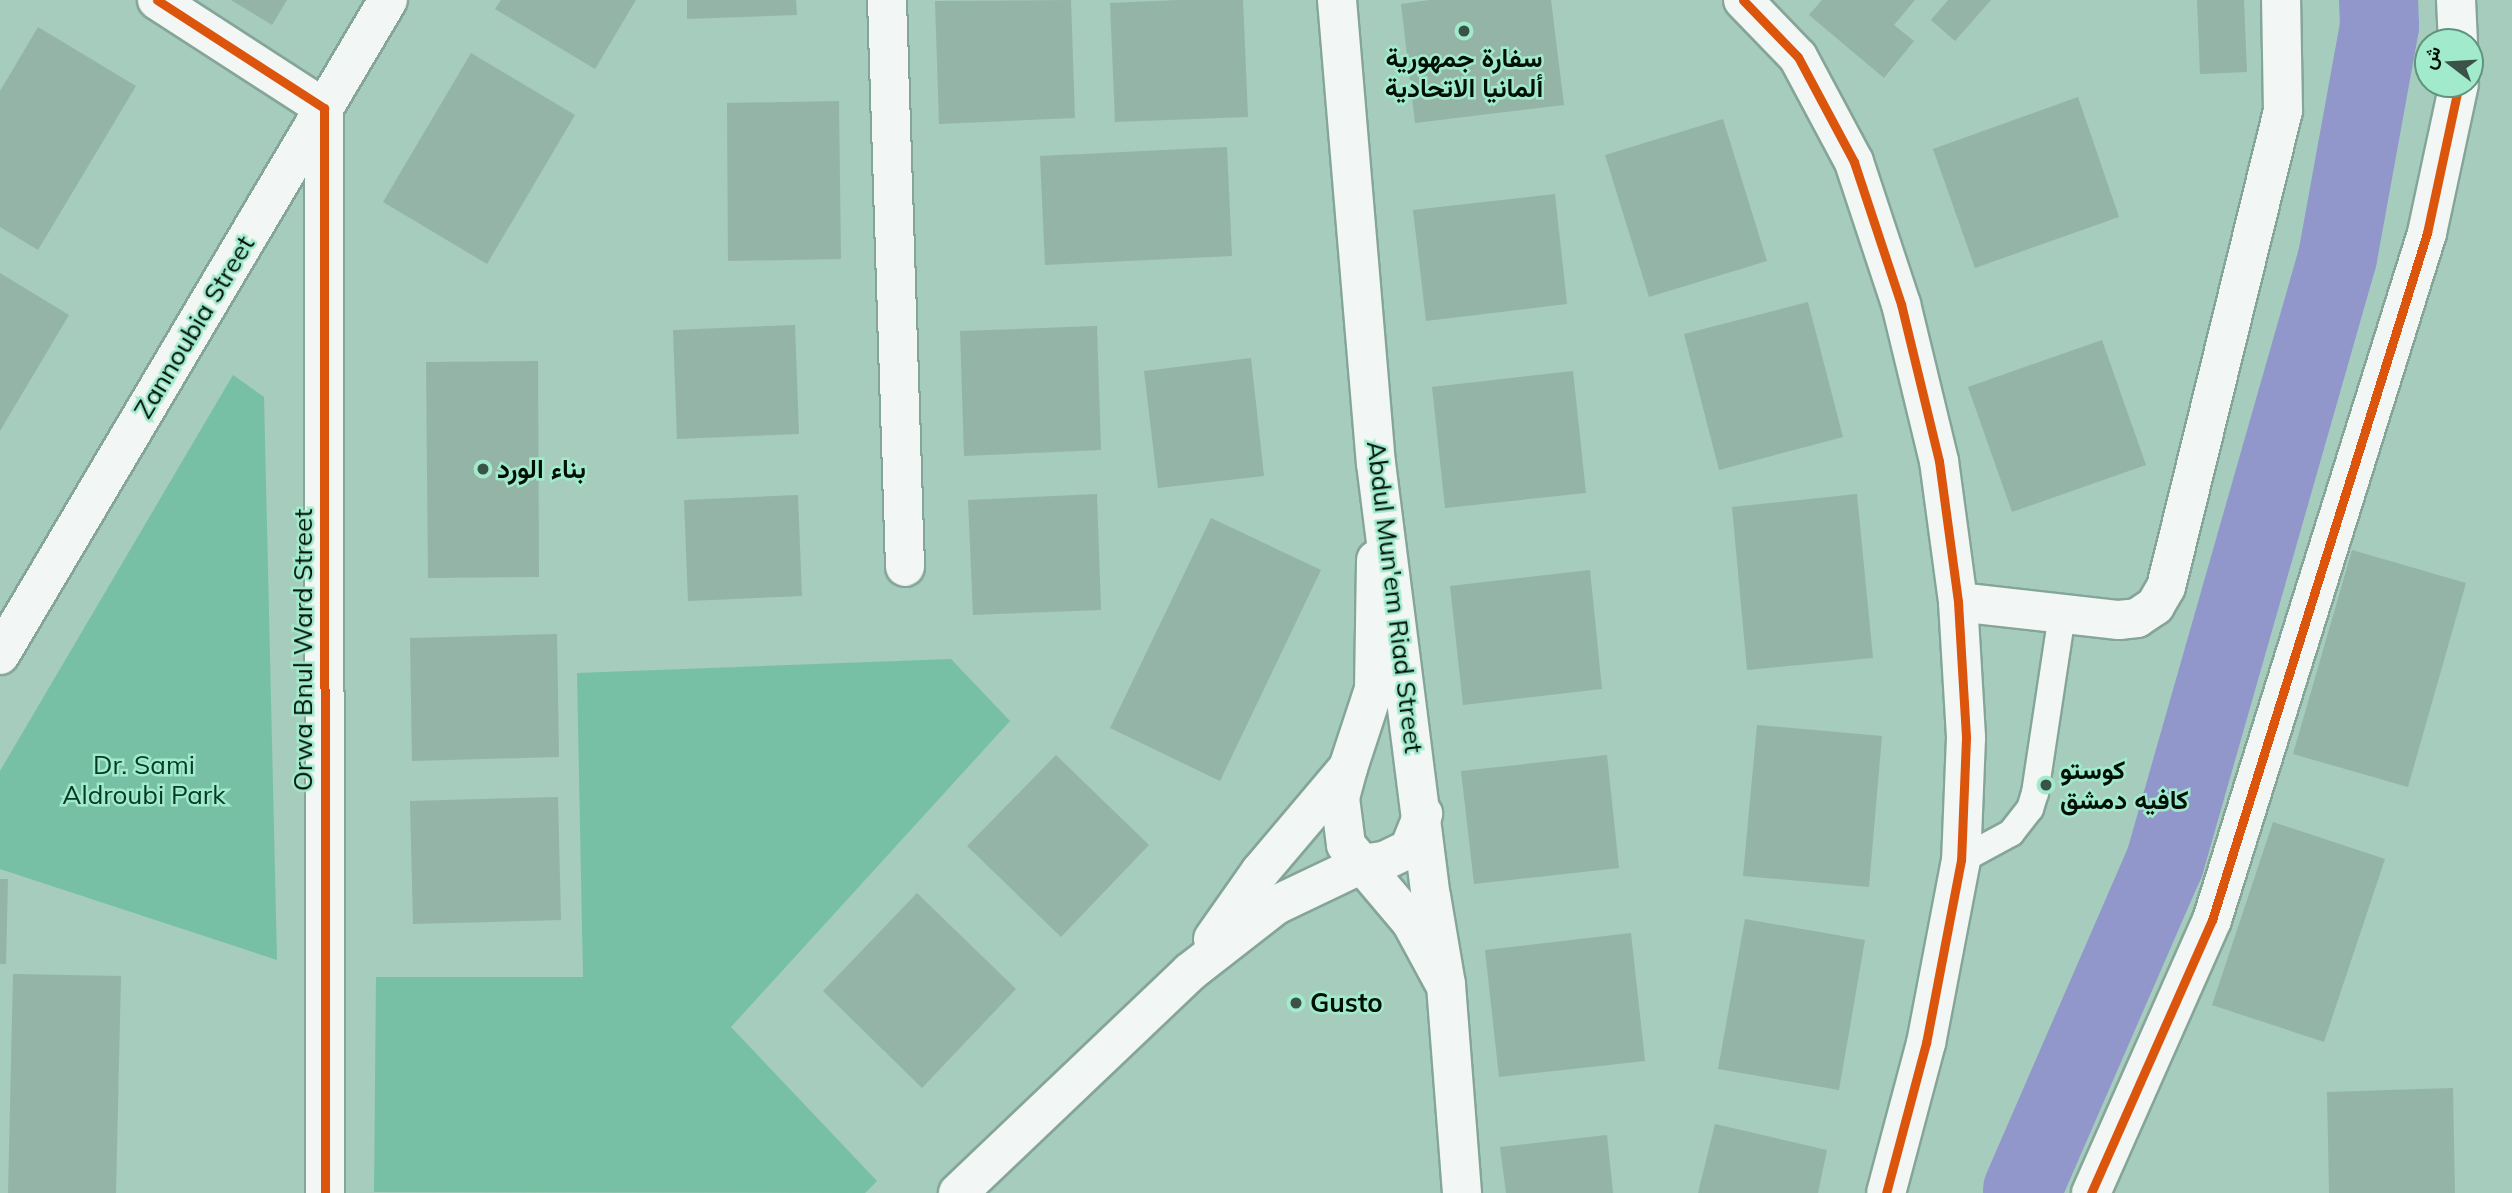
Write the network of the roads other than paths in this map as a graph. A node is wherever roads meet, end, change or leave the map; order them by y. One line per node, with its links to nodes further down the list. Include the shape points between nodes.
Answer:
1 (157, 0): 10 (street)
2 (388, 0): 10 (street, Zannoubia Street)
3 (887, 0): 12 (street)
4 (1336, 0): 11 (street, Abdul Mun'em Riad Street)
5 (1743, 0): 13 (street, via 1798,57 1854,162 1901,304 1939,461)
6 (2281, 0): 14 (street, via 2283,111 2166,587 2155,606 2137,618)
7 (2456, 0): 8 (street)
8 (2457, 28)
9 (2456, 98): 26 (street, via 2427,233 2212,920)
10 (324, 108): 15 (street, Zannoubia Street); 22 (street, Orwa Bnul Ward Street)
11 (1376, 463): 16 (street, via 1374,689); 17 (street, Abdul Mun'em Riad Street)
12 (905, 567)
13 (1958, 602): 14 (street); 18 (street, via 1966,738)
14 (2062, 615): 18 (lane, via 2030,809 2011,833)
15 (0, 655)
16 (1348, 768): 19 (street, via 1340,798 1341,822 1346,845); 20 (street, via 1260,872)
17 (1423, 814): 19 (street, via 1409,849 1384,861); 21 (street, Abdul Mun'em Riad Street)
18 (1961, 860): 25 (street, via 1926,1043)
19 (1362, 864): 20 (street, via 1276,905); 21 (street, via 1411,922)
20 (1189, 972): 23 (street)
21 (1446, 985): 24 (street, Abdul Mun'em Riad Street)
22 (325, 1193)
23 (958, 1193)
24 (1462, 1193)
25 (1886, 1193)
26 (2091, 1193)

